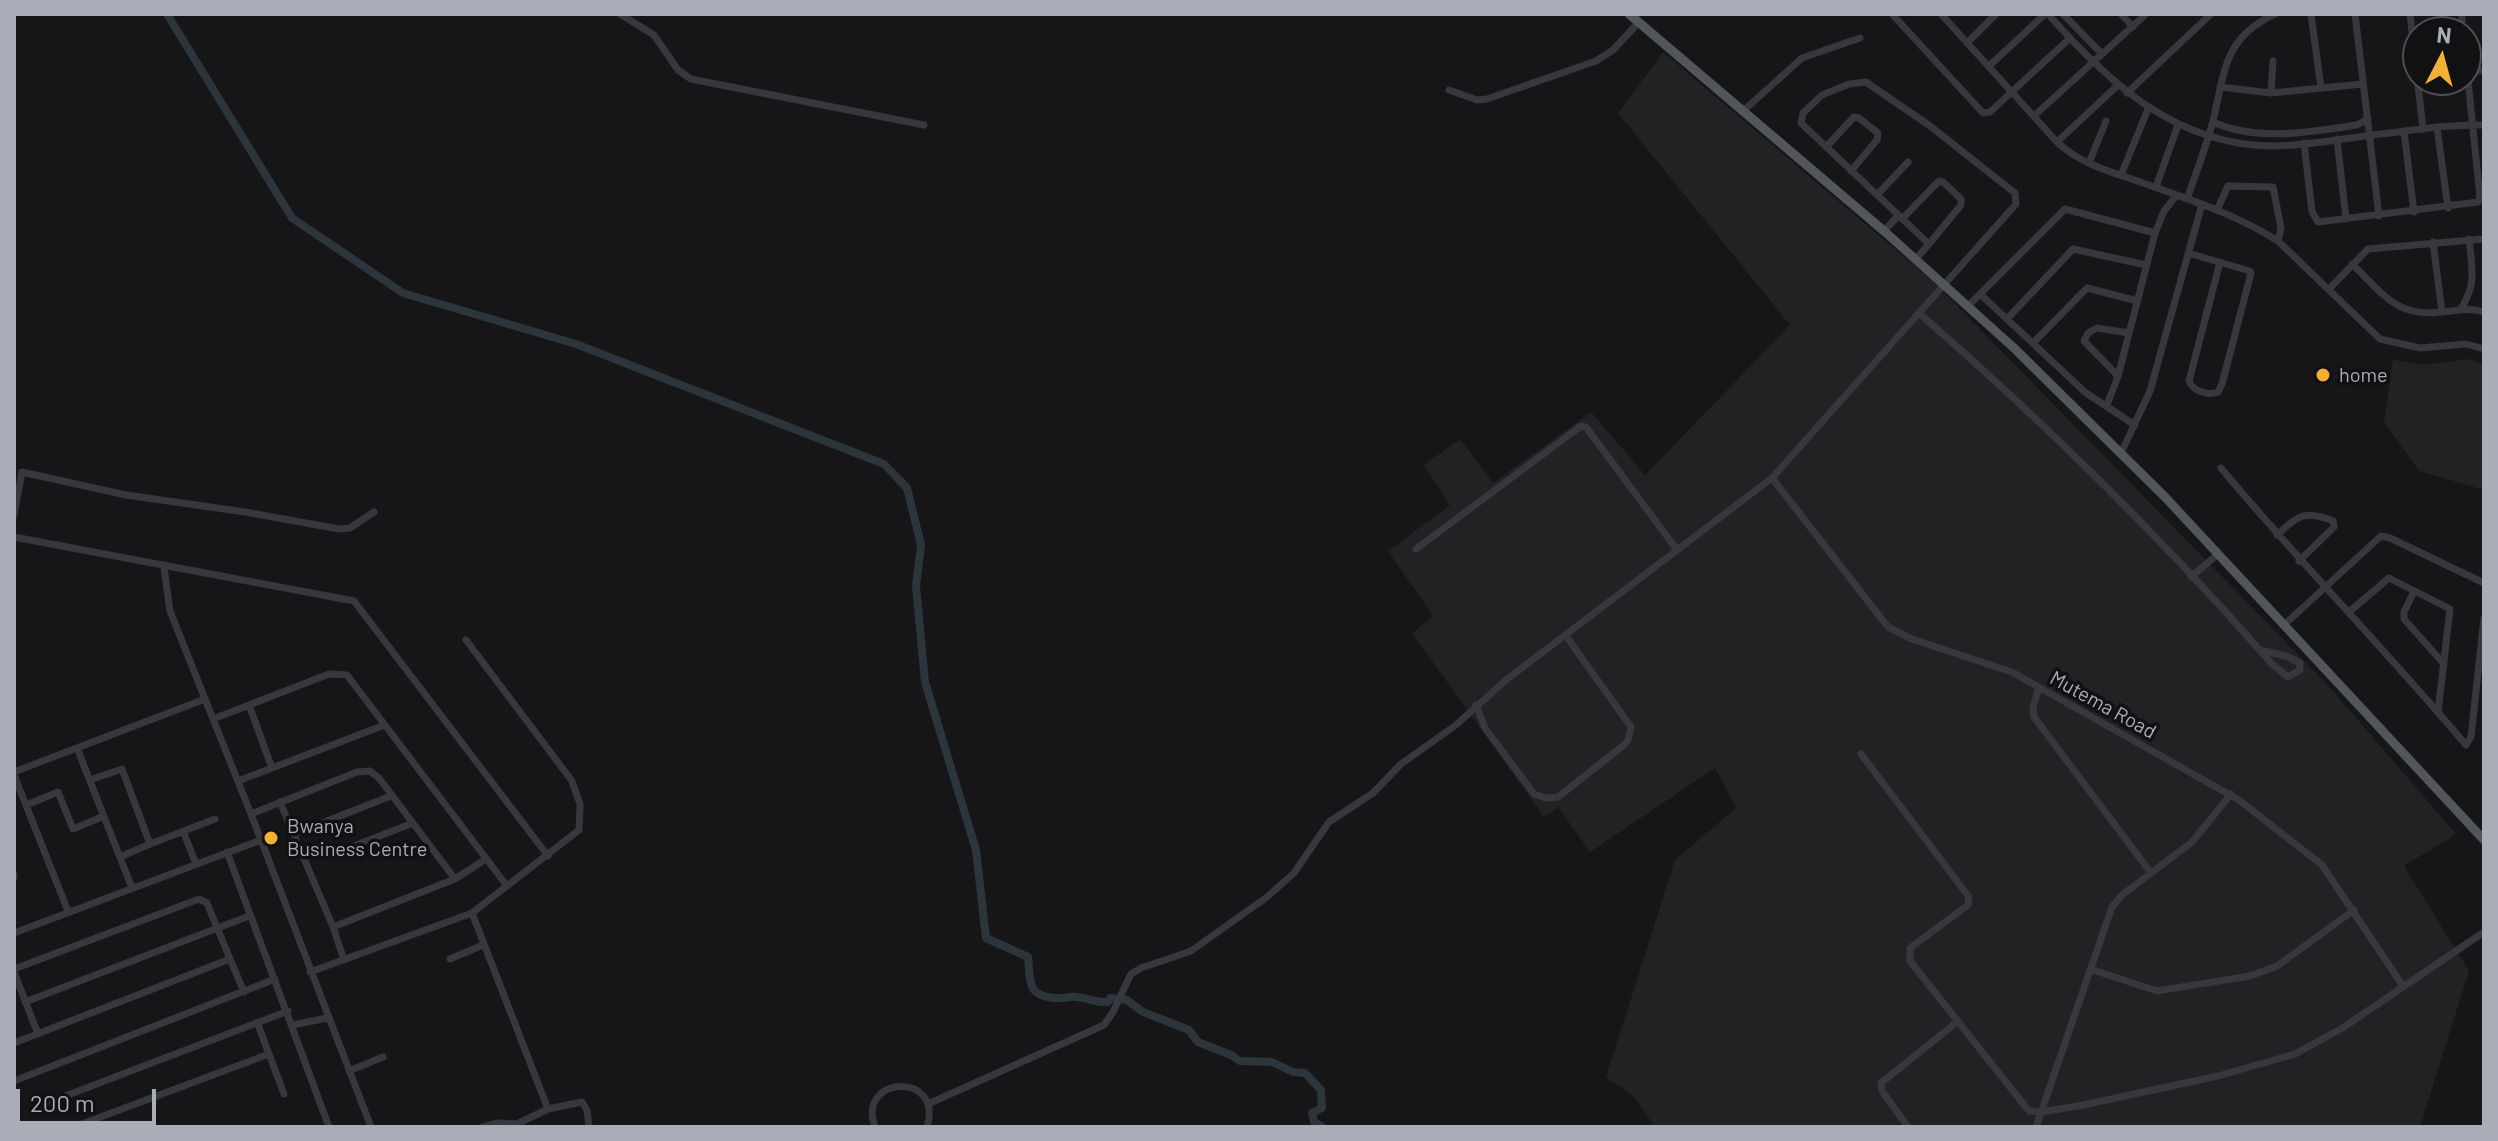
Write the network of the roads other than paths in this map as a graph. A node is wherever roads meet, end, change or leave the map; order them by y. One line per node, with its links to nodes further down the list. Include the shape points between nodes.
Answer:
1 (620, 14): 42 (street, via 654,35 678,70 691,79)
2 (1629, 14): 16 (main road)
3 (1892, 14): 31 (street, via 1983,113)
4 (1941, 14): 21 (street)
5 (1996, 14): 21 (street)
6 (2046, 14): 20 (street); 25 (street)
7 (2063, 14): 22 (street)
8 (2121, 14): 18 (street)
9 (2146, 14): 18 (street)
10 (2211, 14): 32 (street)
11 (2249, 14): 17 (street)
12 (2275, 14): 17 (street)
13 (2311, 14): 29 (street)
14 (2355, 14): 26 (street)
15 (2410, 14): 46 (street)
16 (1638, 23): 30 (street, via 1613,50 1590,63 1482,100); 36 (main road)
17 (2255, 24): 28 (street, via 2230,51)
18 (2133, 27): 22 (street)
19 (1860, 38): 36 (street, via 1802,58)
20 (2070, 38): 24 (street); 31 (street)
21 (1967, 43): 25 (street)
22 (2102, 54): 24 (street)
23 (2273, 61): 33 (street)
24 (2093, 63): 27 (street); 37 (street)
25 (1989, 66): 31 (street)
26 (2363, 84): 29 (street); 38 (street)
27 (2118, 85): 32 (street); 51 (street)
28 (2220, 87): 33 (street); 40 (street)
29 (2321, 88): 33 (street)
30 (1449, 90)
31 (2013, 92): 37 (street)
32 (2127, 93): 35 (street)
33 (2271, 93)
34 (2469, 96): 41 (street)
35 (2148, 109): 43 (street); 57 (street)
36 (1742, 112): 69 (main road)
37 (2034, 116): 51 (street)
38 (2368, 119): 40 (street, via 2357,125 2273,134); 48 (street)
39 (2106, 121): 55 (street)
40 (2213, 122): 49 (street)
41 (2471, 124): 44 (street); 45 (street); 63 (street, via 2479,200)
42 (924, 125)
43 (2178, 125): 49 (street); 58 (street)
44 (2484, 125)
45 (2437, 127): 46 (street); 63 (street)
46 (2423, 129): 47 (street)
47 (2404, 132): 48 (street); 65 (street)
48 (2371, 135): 50 (street); 66 (street)
49 (2208, 137): 52 (street, via 2272,146); 61 (street)
50 (2337, 139): 52 (street); 68 (street)
51 (2057, 142): 55 (street)
52 (2304, 143): 68 (street, via 2313,218)
53 (1826, 147): 56 (street); 56 (street, via 1854,117 1878,133); 81 (street, via 1800,117 1822,95 1863,81 2015,193 2016,204)
54 (1908, 162): 59 (street)
55 (2089, 163): 57 (street)
56 (1851, 171): 59 (street)
57 (2121, 175): 58 (street)
58 (2156, 187): 60 (street)
59 (1877, 195): 67 (street)
60 (2176, 196): 61 (street); 70 (street)
61 (2187, 199): 62 (street)
62 (2202, 204): 64 (street); 76 (street)
63 (2448, 208): 65 (street)
64 (2217, 210): 73 (street); 73 (street, via 2230,185 2273,187 2281,228)
65 (2414, 212): 66 (street)
66 (2379, 216): 68 (street)
67 (1900, 217): 69 (street); 75 (street); 75 (street, via 1943,182 1961,205)
68 (2346, 219)
69 (1884, 231): 77 (main road)
70 (2155, 233): 80 (street); 83 (street, via 2065,209)
71 (2469, 239): 72 (street); 74 (street); 86 (street, via 2473,283)
72 (2484, 239)
73 (2278, 241): 82 (street)
74 (2433, 242): 79 (street, via 2368,249); 87 (street)
75 (1929, 244): 77 (street)
76 (2188, 253): 78 (street); 97 (street, via 2150,391)
77 (1916, 259): 81 (main road)
78 (2220, 262): 78 (street, via 2251,273 2222,384 2211,394 2189,381)
79 (2352, 264): 82 (street); 87 (street, via 2402,310)
80 (2146, 265): 84 (street); 90 (street, via 2075,248)
81 (1944, 283): 85 (main road); 89 (street)
82 (2329, 289): 94 (street, via 2374,335 2389,343)
83 (1980, 294): 85 (street); 90 (street)
84 (2138, 301): 91 (street); 92 (street, via 2087,288)
85 (1968, 306): 93 (main road)
86 (2461, 309): 87 (street); 88 (street)
87 (2442, 312)
88 (2484, 312)
89 (1920, 314): 100 (street); 110 (street, via 2038,421)
90 (2007, 319): 92 (street)
91 (2129, 333): 95 (street); 95 (street, via 2097,328 2084,341)
92 (2029, 340): 93 (street); 96 (street, via 2086,393)
93 (2014, 348): 98 (main road)
94 (2484, 349)
95 (2118, 376): 96 (street)
96 (2107, 405): 97 (street)
97 (2135, 425): 98 (street)
98 (2121, 453): 107 (main road)
99 (2221, 468): 103 (street)
100 (1772, 478): 106 (street); 121 (street, Mutema Road, via 1888,627)
101 (374, 512): 102 (street, via 339,529 126,495 22,472)
102 (14, 515)
103 (2277, 535): 108 (street); 108 (street, via 2301,515 2333,521 2334,527)
104 (14, 537): 109 (street)
105 (1416, 549): 106 (street, via 1581,426)
106 (1677, 550): 117 (street)
107 (2218, 554): 110 (street); 116 (main road)
108 (2299, 561): 112 (street)
109 (164, 567): 122 (street, via 170,611); 149 (street, via 349,598 359,604)
110 (2191, 577): 119 (street)
111 (2484, 583): 112 (street, via 2381,536)
112 (2324, 586): 114 (street); 116 (street)
113 (2414, 591): 114 (street, via 2387,578); 120 (street, via 2404,619); 120 (street, via 2451,611)
114 (2349, 612): 125 (street)
115 (2484, 618): 125 (street, via 2466,745)
116 (2284, 625): 145 (main road)
117 (1566, 636): 124 (street); 124 (street, via 1631,727 1624,745 1558,797 1534,794 1485,728)
118 (466, 640): 149 (street, via 576,788 579,830)
119 (2260, 650): 119 (street, via 2286,677 2300,670 2295,659)
120 (2444, 664): 125 (street)
121 (2039, 687): 134 (street, Mutema Road); 153 (street, via 2034,717)
122 (205, 699): 126 (street); 128 (street)
123 (249, 705): 126 (street); 127 (street, via 339,673 353,681); 130 (street)
124 (1476, 705): 188 (street, via 1373,793 1329,822 1294,873 1267,897 1191,951 1131,974 1104,1025)
125 (2438, 712)
126 (213, 719): 133 (street)
127 (382, 726): 130 (street); 151 (street)
128 (77, 748): 131 (street); 132 (street)
129 (1861, 754): 179 (street, via 1969,897 1968,905 1910,948 1909,956)
130 (272, 768): 133 (street)
131 (14, 774): 137 (street)
132 (90, 780): 139 (street); 146 (street, via 122,769)
133 (238, 781): 138 (street)
134 (2231, 794): 153 (street, via 2198,836); 157 (street, Mutema Road, via 2312,856)
135 (391, 796): 136 (street, via 376,775 364,771); 141 (street); 143 (street)
136 (280, 802): 138 (street); 143 (street)
137 (26, 805): 139 (street, via 58,792 73,829); 158 (street)
138 (251, 814): 144 (street)
139 (104, 816): 150 (street)
140 (215, 819): 142 (street)
141 (413, 823): 148 (street); 154 (street)
142 (183, 831): 146 (street); 152 (street)
143 (294, 834): 161 (street)
144 (261, 840): 147 (street); 171 (street)
145 (2484, 840)
146 (150, 844): 150 (street)
147 (227, 852): 152 (street); 160 (street)
148 (328, 856)
149 (548, 856): 155 (street)
150 (120, 857): 156 (street)
151 (486, 859): 154 (street); 155 (street)
152 (196, 864): 156 (street)
153 (2151, 873): 169 (street, via 2112,907)
154 (455, 879): 161 (street)
155 (507, 886): 159 (street)
156 (132, 888): 158 (street)
157 (2354, 910): 169 (street, via 2291,957 2250,976 2157,991); 173 (street, Mutema Road)
158 (68, 911): 164 (street)
159 (472, 913): 165 (street); 168 (street)
160 (249, 916): 162 (street); 172 (street)
161 (333, 927): 168 (street)
162 (218, 928): 166 (street); 170 (street, via 207,903 197,899); 175 (street)
163 (2484, 932): 173 (street)
164 (14, 933)
165 (483, 945): 167 (street); 190 (street)
166 (230, 959): 174 (street); 181 (street)
167 (450, 959)
168 (344, 960): 171 (street)
169 (2090, 969): 191 (street)
170 (14, 970): 175 (street)
171 (310, 972): 177 (street)
172 (275, 979): 174 (street); 176 (street)
173 (2403, 986): 191 (street, via 2337,1032 2274,1062)
174 (244, 992): 186 (street)
175 (25, 1002): 181 (street)
176 (288, 1011): 178 (street); 180 (street)
177 (327, 1018): 180 (street); 185 (street)
178 (257, 1022): 183 (street); 189 (street)
179 (1957, 1022): 191 (street, via 2029,1111); 199 (street, via 1881,1083)
180 (293, 1025): 193 (street)
181 (38, 1034): 182 (street)
182 (14, 1043)
183 (269, 1054): 187 (street); 192 (street)
184 (383, 1057): 185 (street)
185 (349, 1071): 194 (street)
186 (14, 1079)
187 (284, 1094)
188 (928, 1104): 197 (street, via 920,1092 893,1086 873,1105); 198 (street)
189 (39, 1106)
190 (548, 1109): 195 (street, via 517,1124); 196 (street, via 582,1102)
191 (2042, 1112): 200 (street)
192 (74, 1127)
193 (329, 1127)
194 (371, 1127)
195 (483, 1127)
196 (589, 1127)
197 (875, 1127)
198 (927, 1127)
199 (1908, 1127)
200 (2036, 1127)

